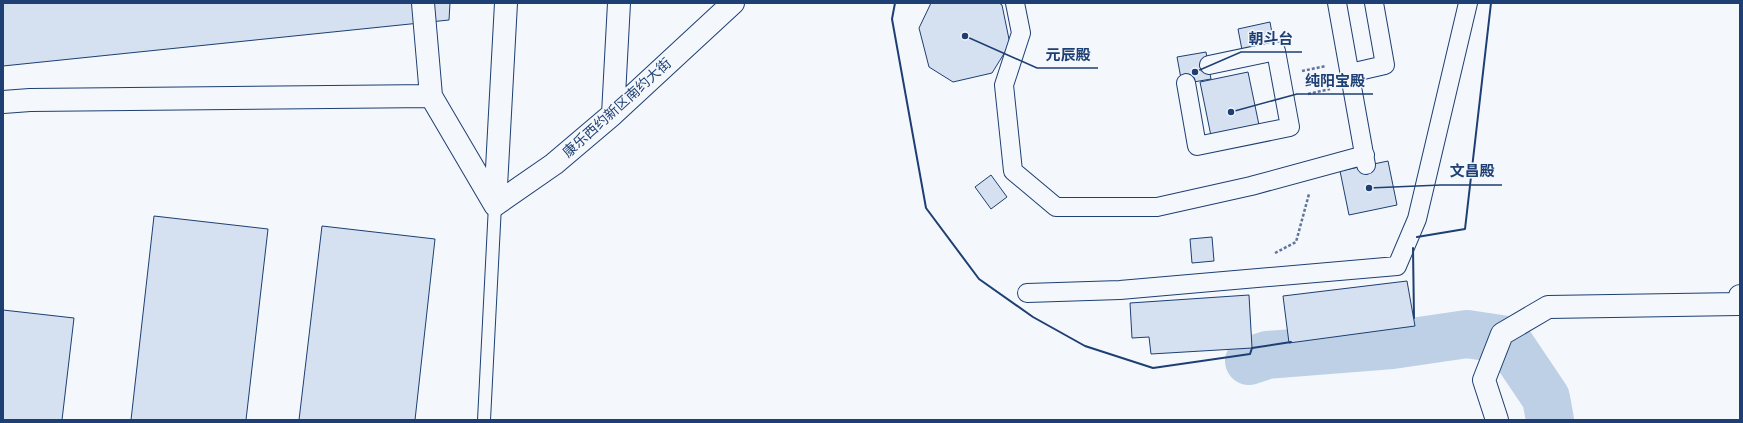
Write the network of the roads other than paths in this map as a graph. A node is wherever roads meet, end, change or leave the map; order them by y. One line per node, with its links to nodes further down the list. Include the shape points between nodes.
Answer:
1 (424, 3): 12 (street)
2 (506, 3): 15 (street)
3 (619, 3): 14 (street)
4 (733, 3): 14 (street, 康乐西约新区南约大街)
5 (1015, 3): 10 (street, via 1021,33 1004,85 1013,171 1056,207 1157,206 1251,186 1316,168 1365,160)
6 (1337, 3): 10 (street)
7 (1374, 3): 10 (street, via 1385,65)
8 (1468, 3): 16 (street, via 1417,218 1397,266 1120,290)
9 (1209, 64): 11 (street, via 1276,51 1290,127 1197,146)
10 (1350, 73)
11 (1186, 84)
12 (431, 96): 13 (street); 15 (street)
13 (3, 102)
14 (612, 114): 15 (street, 康乐西约新区南约大街, via 554,164)
15 (495, 205): 18 (lane)
16 (1027, 293)
17 (1740, 296): 19 (street, via 1739,304 1548,307 1502,334 1484,380)
18 (484, 420)
19 (1497, 420)

